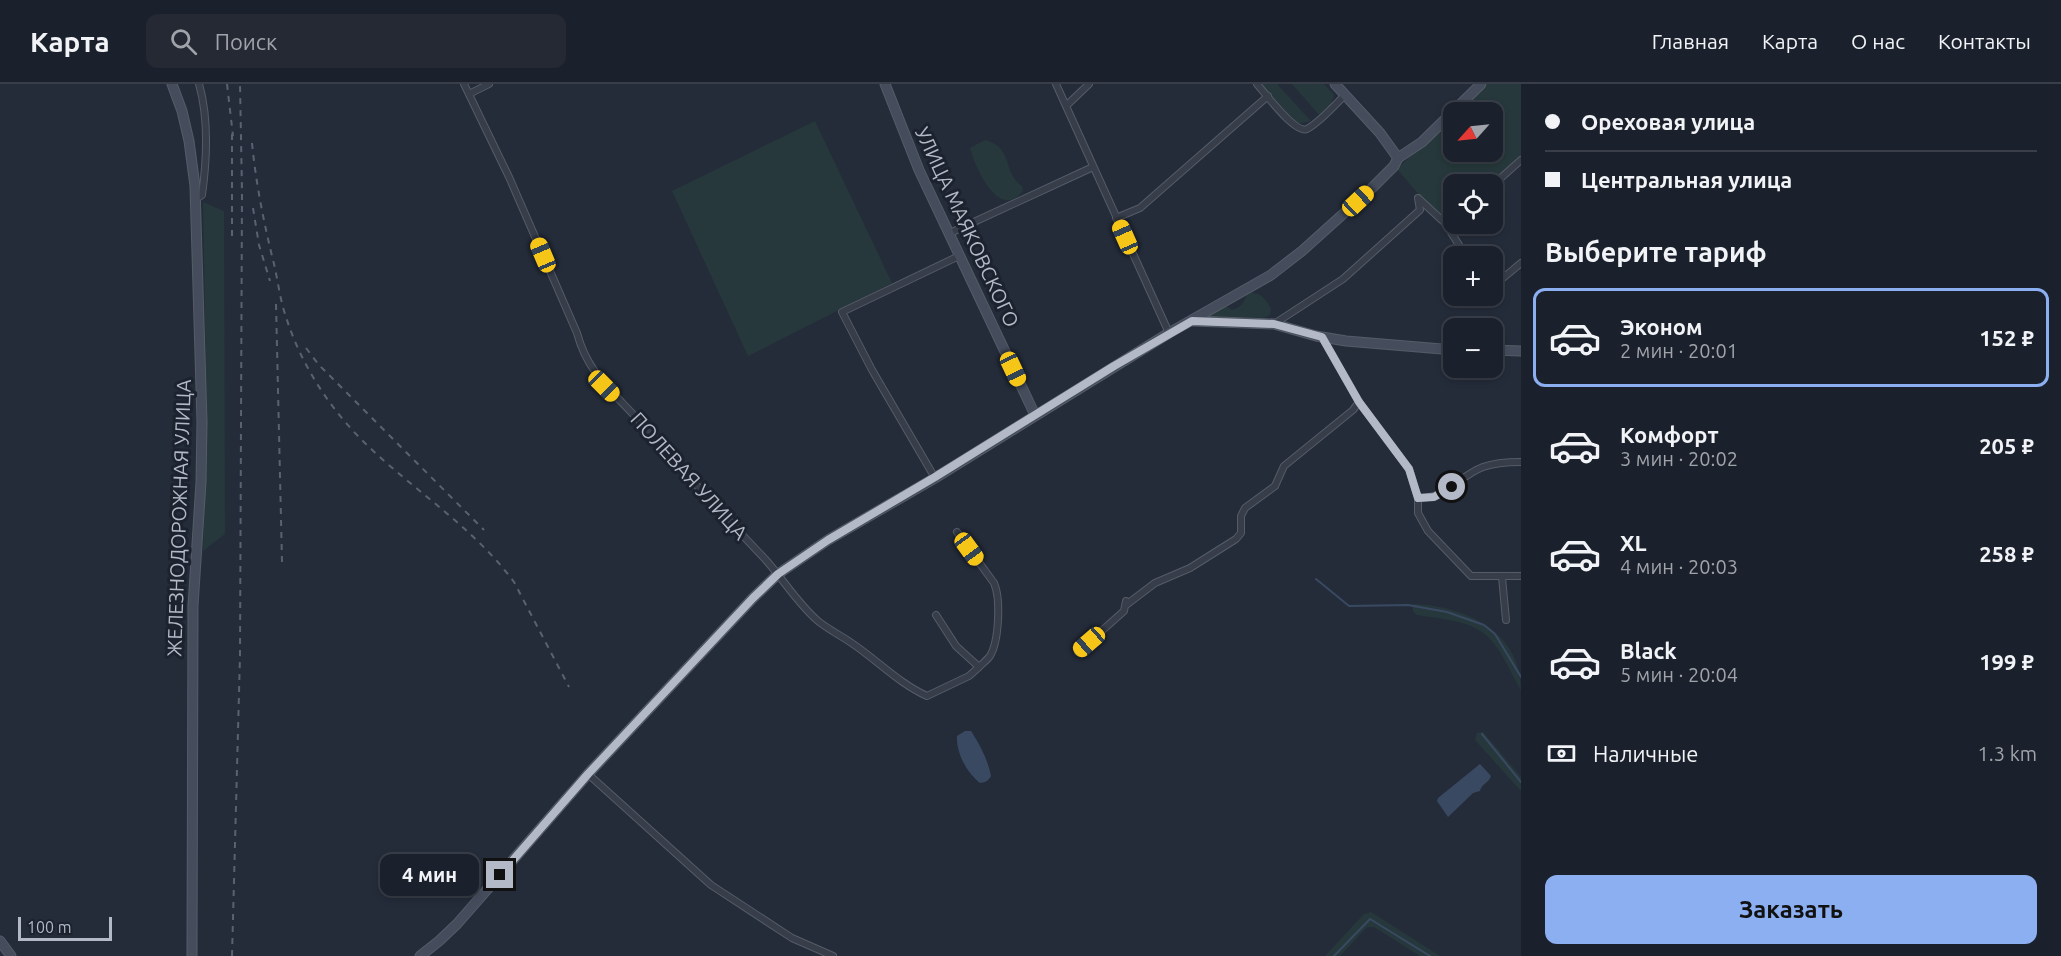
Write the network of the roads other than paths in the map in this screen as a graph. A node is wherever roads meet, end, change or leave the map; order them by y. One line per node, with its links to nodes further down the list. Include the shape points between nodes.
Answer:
1 (172, 84): 19 (main road, ЖЕЛЕЗНОДОРОЖНАЯ УЛИЦА, via 189,141)
2 (199, 84): 19 (street, via 206,114 204,182 202,195)
3 (464, 84): 11 (street, ПОЛЕВАЯ УЛИЦА)
4 (489, 84): 11 (street)
5 (885, 84): 21 (main road, УЛИЦА МАЯКОВСКОГО)
6 (1056, 84): 14 (street)
7 (1089, 84): 14 (street)
8 (1257, 84): 13 (street)
9 (1335, 84): 12 (main road)
10 (1481, 84): 15 (main road, via 1422,142)
11 (469, 94): 39 (street, ПОЛЕВАЯ УЛИЦА, via 509,177 587,361 604,386)
12 (1346, 95): 13 (street, via 1306,130 1293,125); 15 (main road)
13 (1268, 96): 20 (street, via 1140,208)
14 (1066, 105): 17 (street)
15 (1398, 158): 26 (main road, via 1372,188 1290,261)
16 (1521, 160): 18 (street)
17 (1093, 166): 20 (street); 21 (street)
18 (1503, 176)
19 (196, 199): 50 (main road, ЖЕЛЕЗНОДОРОЖНАЯ УЛИЦА, via 202,422 193,606)
20 (1116, 218): 28 (street)
21 (948, 234): 23 (main road, УЛИЦА МАЯКОВСКОГО)
22 (1460, 246): 27 (street, via 1445,223 1418,198 1420,210 1343,279)
23 (959, 256): 34 (main road, УЛИЦА МАЯКОВСКОГО); 36 (street, via 842,312)
24 (1521, 263): 25 (street)
25 (1503, 278)
26 (1192, 321): 27 (main road); 28 (main road)
27 (1274, 324): 29 (main road)
28 (1169, 333): 34 (main road)
29 (1322, 337): 30 (main road); 33 (street)
30 (1443, 349)
31 (1503, 351): 32 (main road)
32 (1521, 351)
33 (1359, 402): 37 (street, via 1409,469); 44 (street, via 1284,466 1275,486 1245,508 1236,539 1190,568 1155,583 1126,605 1126,601 1124,611)
34 (1035, 415): 36 (main road)
35 (1521, 462): 37 (street, via 1484,467 1444,493)
36 (935, 477): 39 (main road)
37 (1418, 498): 41 (street, via 1418,513 1428,531 1471,576)
38 (957, 532): 45 (street, via 994,583 999,599 994,644 990,656)
39 (778, 574): 45 (street, ПОЛЕВАЯ УЛИЦА, via 820,622 927,696); 46 (main road)
40 (1521, 576): 41 (street)
41 (1502, 577): 43 (street)
42 (936, 615): 45 (street, via 956,646)
43 (1506, 620)
44 (1078, 652)
45 (979, 667)
46 (588, 774): 48 (main road, via 457,924); 51 (street, via 711,885 792,938)
47 (0, 941): 49 (main road)
48 (422, 955)
49 (10, 956)
50 (192, 956)
51 (833, 956)

